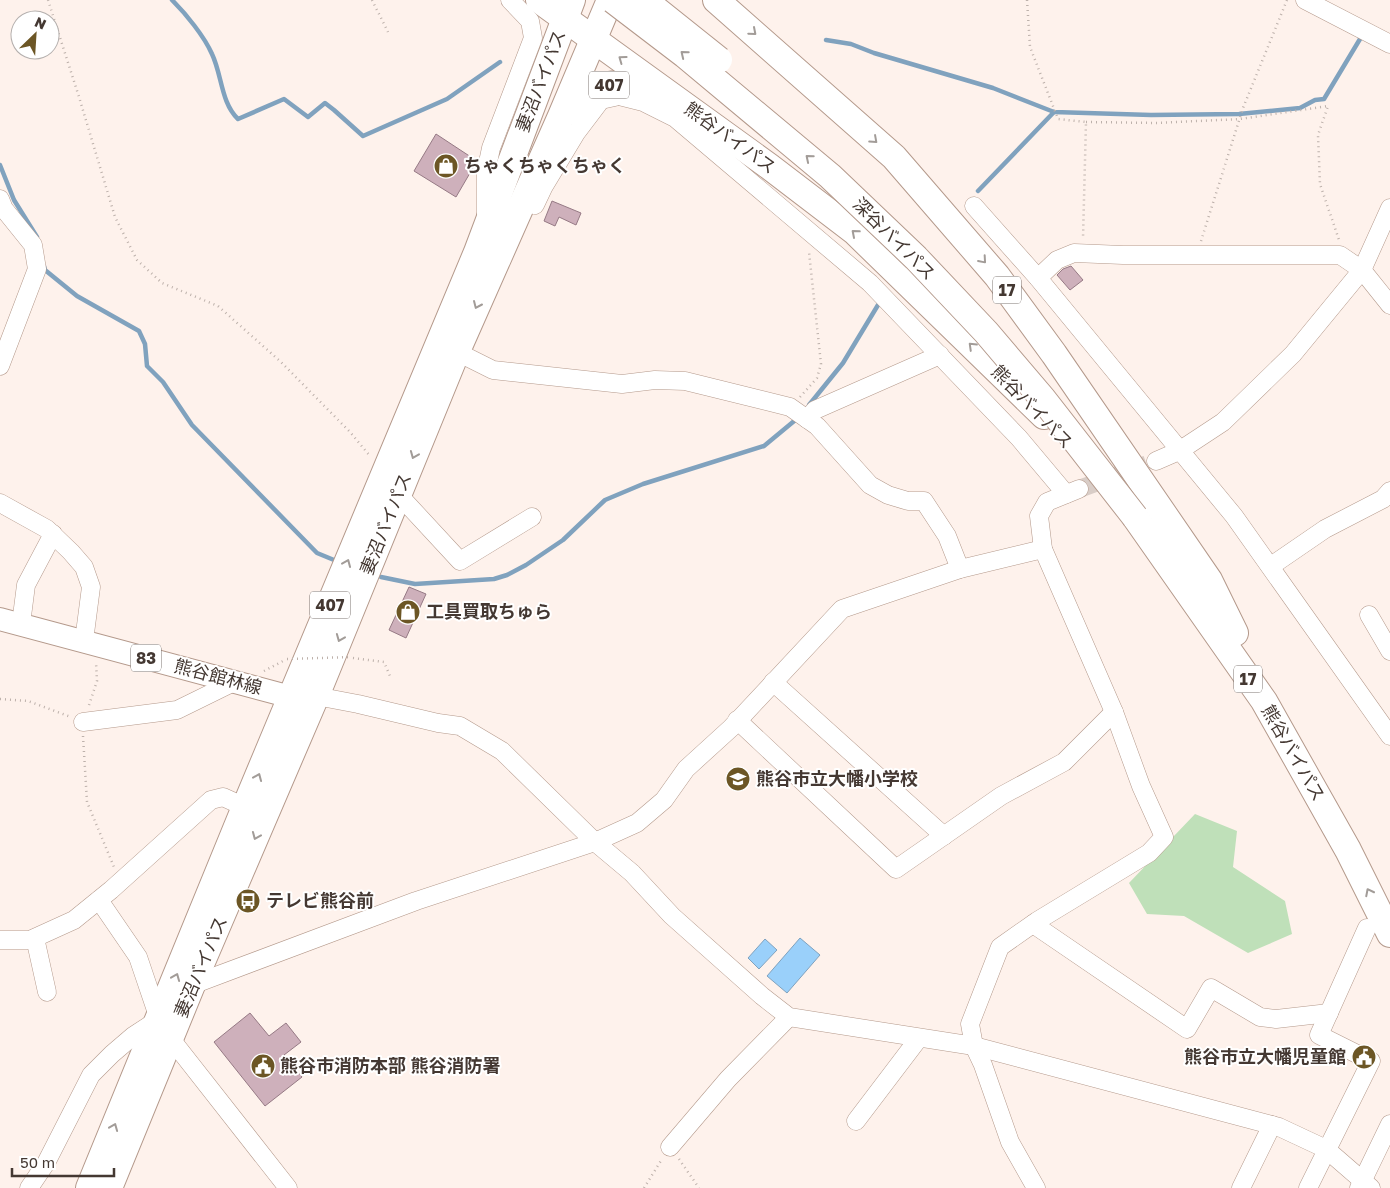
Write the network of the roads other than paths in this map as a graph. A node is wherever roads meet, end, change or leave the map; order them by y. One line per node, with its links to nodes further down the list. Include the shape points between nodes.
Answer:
1 (510, 0): 15 (street, via 530,21 533,38 486,172)
2 (539, 0): 7 (highway, 熊谷バイパス / 17)
3 (612, 0): 8 (highway, 妻沼バイパス / 407); 29 (highway, 深谷バイパス / 17, one-way to 3, bridge, via 980,325 916,258 830,176 685,55)
4 (644, 0): 29 (highway, 深谷バイパス / 17, bridge, via 841,163 925,245 1048,380)
5 (716, 0): 37 (highway, 17, one-way to 37, via 894,157 997,276 1209,580)
6 (1305, 0): 9 (street)
7 (568, 9): 8 (highway, 熊谷バイパス / 17); 15 (highway, 妻沼バイパス / 407)
8 (594, 38): 10 (highway, 熊谷バイパス / 17, one-way to 8); 11 (highway, 妻沼バイパス / 407)
9 (1390, 44)
10 (666, 91): 11 (highway, 407, via 615,83 597,88); 29 (highway, 熊谷バイパス / 17, one-way to 10, bridge, via 855,232)
11 (561, 116): 17 (highway, 妻沼バイパス / 407)
12 (0, 199): 22 (street, via 4,209 33,245 37,269)
13 (974, 206): 18 (street)
14 (1390, 208): 16 (street)
15 (486, 227): 20 (highway, 妻沼バイパス / 407)
16 (1362, 270): 18 (street, via 1335,255 1074,253 1057,260); 19 (street); 24 (street, via 1293,354 1223,422)
17 (490, 274): 20 (highway, 妻沼バイパス / 407, one-way to 20); 21 (street, via 500,278 544,186 589,114 601,100 619,96 643,102 675,118 870,283)
18 (1038, 278): 24 (street)
19 (1390, 305)
20 (448, 347): 23 (street, via 492,370 622,384 686,381); 26 (highway, 妻沼バイパス / 407)
21 (940, 354): 23 (street, via 816,410); 32 (street, via 1072,492 1047,502 1039,516)
22 (0, 366)
23 (799, 414): 34 (street, via 817,426 870,485 908,501 924,501 947,536)
24 (1179, 451): 25 (street); 33 (street)
25 (1156, 461)
26 (392, 484): 30 (street, via 460,561); 42 (highway, 妻沼バイパス / 407)
27 (1390, 491): 33 (street, via 1383,499 1325,529)
28 (0, 503): 31 (street)
29 (1142, 513): 37 (highway, 熊谷バイパス / 17); 50 (highway, 熊谷バイパス / 17)
30 (532, 517)
31 (53, 534): 36 (street); 38 (street, via 84,567 91,587)
32 (1043, 549): 34 (street); 43 (street)
33 (1271, 566): 46 (street)
34 (960, 569): 41 (street, via 842,609)
35 (1369, 615): 39 (street)
36 (10, 622): 38 (main road, 熊谷館林線 / 83)
37 (1235, 633): 50 (highway, 熊谷バイパス / 17, via 1276,695)
38 (89, 643): 40 (main road, 熊谷館林線 / 83)
39 (1390, 651)
40 (234, 682): 42 (main road, 熊谷館林線 / 83); 45 (street, via 177,710)
41 (773, 682): 44 (street); 48 (street)
42 (304, 697): 47 (highway, 妻沼バイパス / 407, one-way to 42); 49 (street, via 358,704 460,726 502,751); 57 (highway, 妻沼バイパス / 407, one-way to 57)
43 (1114, 712): 48 (street, via 1064,762 1000,796); 53 (street, via 1164,837 1149,854)
44 (737, 720): 48 (street, via 896,869); 49 (street, via 686,769 664,800 637,823)
45 (83, 722)
46 (1390, 736)
47 (245, 808): 52 (street, via 223,798 210,800); 61 (highway, 妻沼バイパス / 407, one-way to 47)
48 (944, 836)
49 (595, 842): 57 (street, via 416,901); 60 (street, via 632,873 672,916)
50 (1355, 845): 51 (highway, 熊谷バイパス / 17); 54 (highway, 熊谷バイパス / 17, one-way to 50)
51 (1390, 895)
52 (98, 900): 55 (street, via 74,920); 61 (street, via 138,957)
53 (1033, 924): 59 (street, via 1187,1029 1211,988 1260,1017 1276,1020); 63 (street, via 1000,947 970,1024)
54 (1378, 931): 59 (street)
55 (35, 938): 56 (street); 58 (street)
56 (0, 940)
57 (192, 984): 61 (highway, 妻沼バイパス / 407)
58 (47, 992)
59 (1329, 1013): 68 (street, via 1319,1035 1371,1061)
60 (789, 1017): 62 (street); 67 (street, via 728,1079)
61 (170, 1026): 70 (street, via 132,1036 91,1075); 71 (highway, 妻沼バイパス / 407, one-way to 61); 72 (highway, 妻沼バイパス / 407); 73 (street)
62 (919, 1038): 63 (street); 64 (street)
63 (974, 1046): 66 (street); 74 (street, via 1010,1142)
64 (856, 1121)
65 (1390, 1124): 69 (street)
66 (1272, 1125): 68 (street); 75 (street)
67 (670, 1147)
68 (1326, 1149): 69 (street); 76 (street)
69 (1364, 1186)
70 (29, 1188)
71 (89, 1188)
72 (109, 1188)
73 (288, 1188)
74 (1036, 1188)
75 (1241, 1188)
76 (1308, 1188)

